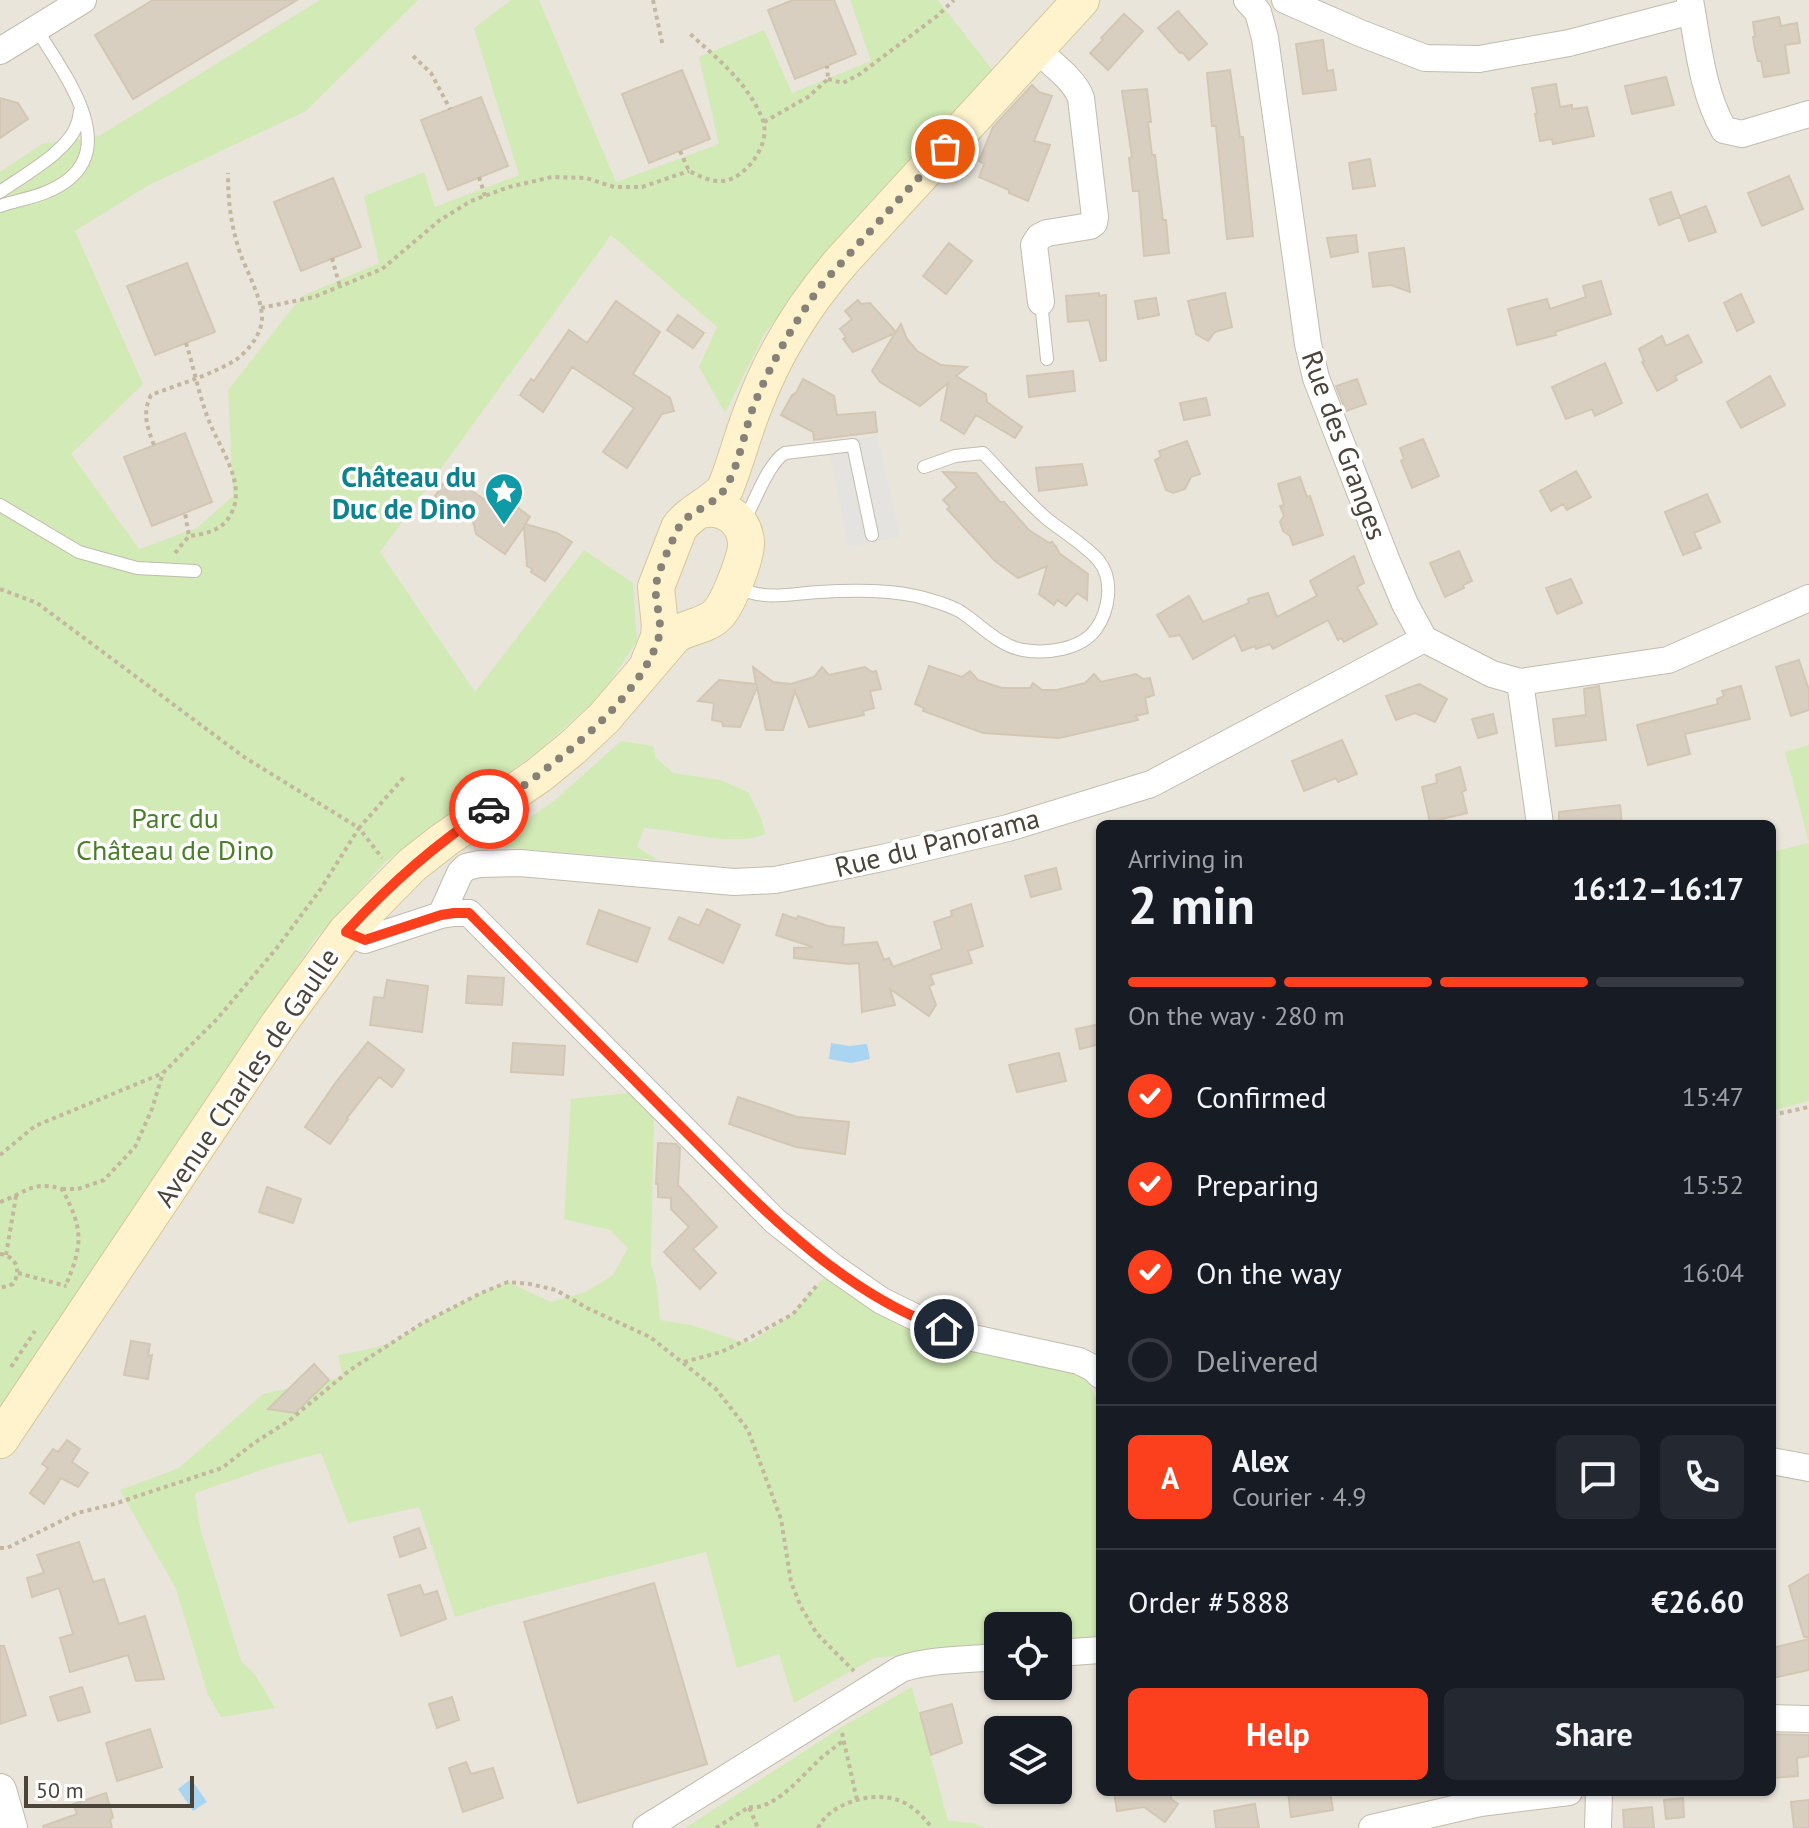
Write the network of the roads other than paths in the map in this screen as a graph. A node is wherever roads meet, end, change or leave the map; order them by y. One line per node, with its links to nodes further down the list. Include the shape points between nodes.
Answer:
1 (83, 0): 6 (street)
2 (1081, 0): 7 (main road, Avenue Charles de Gaulle)
3 (1285, 0): 5 (street, via 1425,58 1479,59 1569,43)
4 (1251, 1): 26 (street, Rue des Granges, via 1265,38 1316,378 1386,559)
5 (1691, 6): 10 (street, via 1707,89 1724,130 1742,134)
6 (36, 28): 8 (street); 9 (lane)
7 (1036, 49): 13 (street, via 1081,98 1095,217 1090,226 1039,237 1034,245); 15 (main road, Avenue Charles de Gaulle, via 808,304 769,370)
8 (0, 51)
9 (81, 104): 11 (lane, via 68,139); 12 (lane, via 90,137 71,178 38,197)
10 (1809, 114)
11 (0, 192)
12 (0, 206)
13 (1041, 302): 14 (lane)
14 (1047, 359)
15 (735, 464): 18 (main road, Avenue Charles de Gaulle, via 725,489); 19 (main road, Avenue Charles de Gaulle, via 731,491)
16 (924, 467): 22 (lane, via 983,453 1045,517 1099,560 1108,589 1107,608 1094,633 1063,648 1018,650 958,610 912,595 882,591 767,597)
17 (0, 505): 21 (lane, via 79,552 137,568)
18 (701, 510): 19 (main road, via 725,510); 23 (main road, Avenue Charles de Gaulle, via 679,528 657,580)
19 (737, 521): 20 (lane, via 748,513 785,453 853,445); 22 (main road, Avenue Charles de Gaulle, via 746,543)
20 (872, 535)
21 (195, 571)
22 (732, 585): 25 (main road, Avenue Charles de Gaulle, via 720,612)
23 (657, 595): 25 (main road, via 666,616); 27 (main road, Avenue Charles de Gaulle, via 659,637)
24 (1809, 598): 28 (street, via 1668,660)
25 (693, 626): 27 (main road, Avenue Charles de Gaulle, via 675,635)
26 (1424, 639): 28 (street, via 1492,674); 30 (street, Rue du Panorama, via 1151,784 1008,828 775,880 734,882 479,864 460,873)
27 (648, 664): 31 (main road, Avenue Charles de Gaulle, via 572,748 444,840)
28 (1520, 682): 29 (street)
29 (1539, 820)
30 (441, 915): 31 (street, via 365,940); 32 (street, via 469,913 775,1221 833,1267 882,1301 925,1322 1079,1361)
31 (346, 932): 33 (main road, Avenue Charles de Gaulle)
32 (1096, 1371)
33 (0, 1440)
34 (1776, 1462): 35 (street)
35 (1809, 1468)
36 (1096, 1650): 37 (street)
37 (1072, 1652)
38 (984, 1658): 45 (street, via 901,1669)
39 (1776, 1718): 40 (street)
40 (1809, 1719)
41 (0, 1790): 44 (street)
42 (1537, 1796): 46 (street)
43 (1599, 1796): 47 (street)
44 (11, 1828)
45 (646, 1828)
46 (1372, 1828)
47 (1598, 1828)

